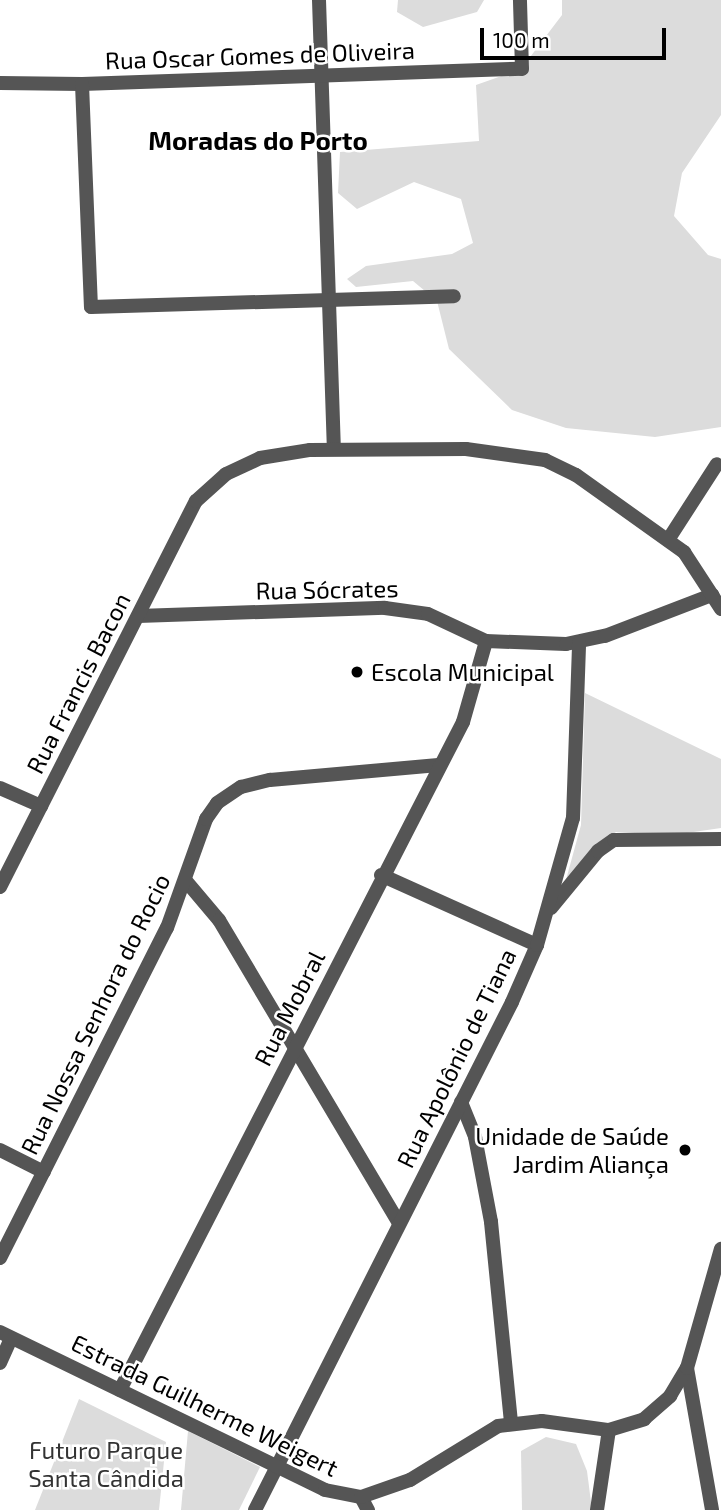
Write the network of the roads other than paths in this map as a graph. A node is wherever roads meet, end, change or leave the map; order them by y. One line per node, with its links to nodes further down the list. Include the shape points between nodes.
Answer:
1 (319, 0): 3 (street)
2 (520, 0): 3 (street, Rua Oscar Gomes de Oliveira, via 522,68)
3 (321, 76): 5 (street, Rua Oscar Gomes de Oliveira); 7 (street)
4 (0, 83): 5 (street, Rua Oscar Gomes de Oliveira)
5 (82, 85): 7 (street, via 91,307)
6 (454, 296): 7 (street)
7 (329, 299): 8 (street)
8 (334, 449): 10 (street, via 466,449 531,456 576,475); 13 (street, Rua Francis Bacon, via 260,458 226,474 196,501)
9 (717, 464): 10 (street)
10 (668, 540): 11 (street, via 691,559)
11 (712, 595): 12 (street); 15 (street, Rua Sócrates)
12 (721, 609)
13 (138, 616): 14 (street, Rua Sócrates, via 395,609 447,620); 18 (street, Rua Francis Bacon)
14 (486, 641): 15 (street, Rua Sócrates); 16 (street, Rua Mobral, via 463,722)
15 (579, 643): 23 (street, Rua Apolônio de Tiana, via 573,818)
16 (438, 765): 20 (street, Rua Mobral); 21 (street, Rua Nossa Senhora do Rocio, via 270,780 241,787 210,811)
17 (0, 788): 18 (street)
18 (41, 806): 22 (street, Rua Francis Bacon)
19 (721, 839): 23 (street, via 614,840 598,851)
20 (381, 875): 24 (street); 25 (street, Rua Mobral)
21 (186, 881): 25 (street, via 219,920); 28 (street, Rua Nossa Senhora do Rocio)
22 (0, 887)
23 (550, 909): 24 (street, Rua Apolônio de Tiana)
24 (537, 945): 26 (street, Rua Apolônio de Tiana)
25 (295, 1046): 29 (street); 35 (street, Rua Mobral)
26 (461, 1102): 29 (street, Rua Apolônio de Tiana); 36 (street, via 475,1137 491,1222)
27 (0, 1150): 28 (street)
28 (44, 1172): 31 (street, Rua Nossa Senhora do Rocio)
29 (400, 1223): 38 (street, Rua Apolônio de Tiana)
30 (721, 1249): 34 (street, Estrada Guilherme Weigert)
31 (0, 1258)
32 (5, 1335): 33 (street); 35 (street, Estrada Guilherme Weigert)
33 (0, 1363)
34 (687, 1368): 37 (street, Estrada Guilherme Weigert, via 657,1409 633,1425); 42 (street)
35 (120, 1390): 38 (street, Estrada Guilherme Weigert)
36 (511, 1422): 37 (street, Estrada Guilherme Weigert); 39 (street, Estrada Guilherme Weigert, via 477,1436)
37 (609, 1430): 41 (street)
38 (276, 1466): 39 (street, Estrada Guilherme Weigert); 40 (street, Rua Apolônio de Tiana)
39 (365, 1504)
40 (255, 1510)
41 (597, 1510)
42 (712, 1510)

